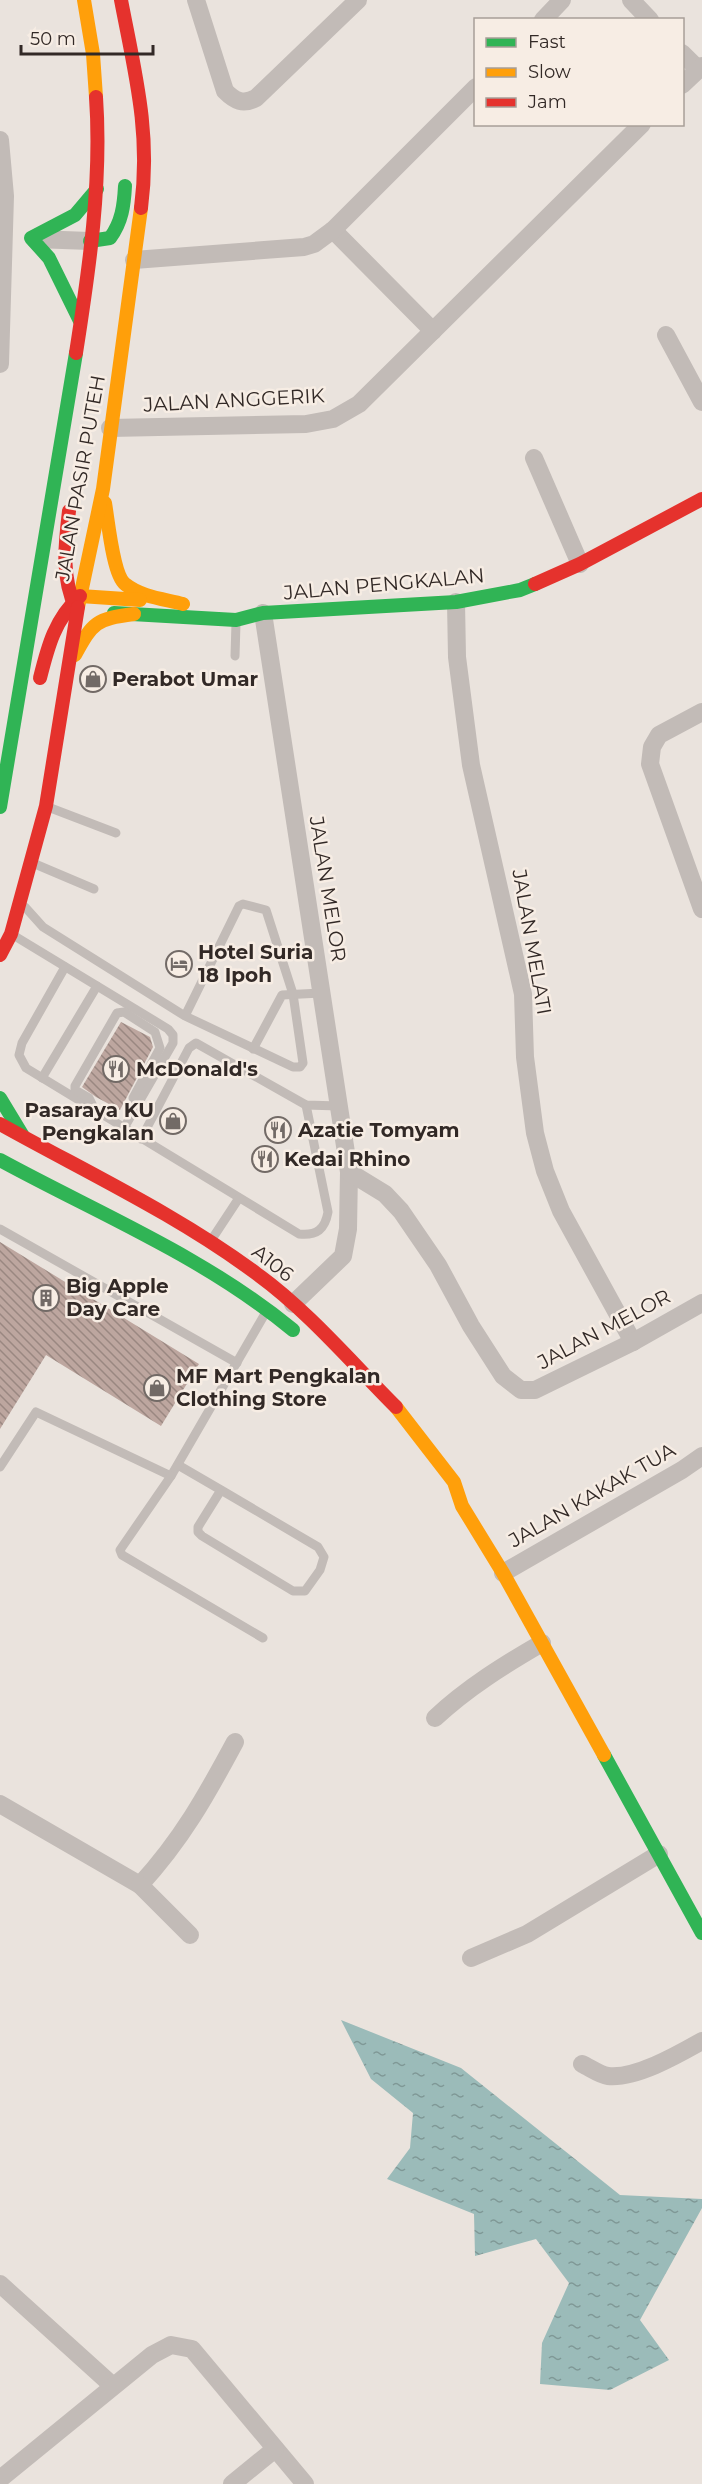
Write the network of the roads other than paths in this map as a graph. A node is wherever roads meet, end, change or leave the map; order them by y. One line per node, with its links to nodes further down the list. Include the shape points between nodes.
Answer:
1 (84, 0): 18 (main road, via 99,128)
2 (121, 0): 9 (main road, JALAN PASIR PUTEH)
3 (196, 0): 4 (street, via 225,91 233,100 242,102 256,98)
4 (358, 0)
5 (562, 0): 7 (street)
6 (631, 0): 8 (street)
7 (545, 18)
8 (648, 18)
9 (128, 41): 14 (main road); 23 (main road, JALAN PASIR PUTEH, via 144,113 145,176)
10 (684, 55): 11 (street)
11 (700, 68): 12 (street)
12 (684, 83)
13 (474, 89): 19 (street)
14 (126, 110)
15 (640, 126): 26 (street, JALAN ANGGERIK)
16 (0, 140): 20 (street, via 5,196)
17 (126, 176): 22 (main road, via 116,231 110,238)
18 (97, 189): 21 (main road, via 75,215); 22 (main road)
19 (333, 230): 23 (street, via 304,247); 26 (street)
20 (2, 235): 21 (street); 24 (street)
21 (31, 238): 22 (street); 25 (main road, via 49,258)
22 (93, 241): 25 (main road, JALAN PASIR PUTEH); 30 (main road)
23 (134, 260): 31 (main road, JALAN PASIR PUTEH)
24 (2, 280): 28 (street)
25 (81, 322): 49 (main road, JALAN PASIR PUTEH)
26 (433, 331): 31 (street, JALAN ANGGERIK, via 359,404 333,419 306,424)
27 (666, 335): 29 (street)
28 (0, 363)
29 (702, 402)
30 (78, 426)
31 (110, 428): 33 (main road, JALAN PASIR PUTEH)
32 (534, 458): 36 (street)
33 (103, 489): 38 (main road, JALAN PASIR PUTEH); 39 (main road, via 123,583 141,594)
34 (71, 495): 38 (main road, via 63,563 67,589)
35 (702, 499): 36 (main road, JALAN PENGKALAN)
36 (580, 564): 37 (main road, JALAN PENGKALAN, via 520,590)
37 (456, 602): 40 (main road, JALAN PENGKALAN); 83 (street, JALAN MELATI, via 457,657 471,765 523,994 525,1057 535,1132 561,1211)
38 (77, 603): 39 (main road, JALAN PENGKALAN); 41 (main road, JALAN PENGKALAN); 44 (main road, JALAN PASIR PUTEH); 45 (main road, via 53,628)
39 (183, 604): 40 (main road, JALAN PENGKALAN, via 247,606)
40 (263, 613): 42 (main road, JALAN PENGKALAN); 60 (street, JALAN MELOR)
41 (134, 614): 42 (main road, JALAN PENGKALAN); 44 (main road, via 100,619 91,626)
42 (236, 620): 43 (lane)
43 (235, 656)
44 (68, 669): 48 (main road, JALAN PASIR PUTEH)
45 (38, 689)
46 (702, 712): 55 (street, via 659,735 652,747 650,764)
47 (29, 723): 50 (main road)
48 (46, 806): 51 (lane); 52 (main road, JALAN PASIR PUTEH)
49 (0, 807)
50 (0, 812)
51 (116, 833)
52 (33, 863): 53 (lane); 54 (main road, JALAN PASIR PUTEH)
53 (94, 889)
54 (20, 902): 56 (main road, JALAN PASIR PUTEH); 62 (lane, via 43,927)
55 (702, 909)
56 (11, 934): 57 (main road, JALAN PASIR PUTEH); 58 (lane)
57 (0, 955)
58 (65, 968): 59 (lane); 64 (lane, via 19,1055 26,1068)
59 (97, 986): 64 (lane); 68 (lane, via 173,1035 173,1043)
60 (321, 993): 61 (lane); 67 (street, JALAN MELOR)
61 (293, 994): 62 (lane, via 268,912 241,905); 63 (lane, via 279,998); 63 (lane, via 303,1063 293,1067)
62 (185, 1016): 63 (lane)
63 (253, 1049)
64 (42, 1078): 69 (lane)
65 (0, 1098): 72 (main road)
66 (306, 1105): 67 (lane); 73 (lane, via 196,1043 189,1048); 76 (lane, via 328,1212 320,1231 310,1236 299,1234)
67 (339, 1106): 75 (street, JALAN MELOR)
68 (135, 1108): 69 (lane, via 133,1098 160,1048 155,1032 124,1012 117,1013 75,1086 75,1090 89,1098); 71 (lane)
69 (94, 1110): 71 (lane)
70 (0, 1124): 72 (main road, A106)
71 (124, 1128): 73 (lane)
72 (23, 1136): 78 (main road, A106)
73 (141, 1139): 76 (lane)
74 (1, 1162): 81 (main road, A106, via 214,1272)
75 (349, 1172): 80 (street, JALAN MELOR, via 348,1229 343,1256); 83 (street, JALAN MELOR, via 385,1194 401,1211 438,1265 502,1376 520,1390 535,1390)
76 (239, 1198): 78 (lane)
77 (0, 1229): 84 (lane)
78 (210, 1242): 80 (main road, A106, via 258,1274)
79 (702, 1303): 83 (street, JALAN MELOR)
80 (293, 1304): 91 (main road, A106, via 399,1410 454,1482)
81 (268, 1308): 82 (main road, A106); 84 (lane)
82 (306, 1341)
83 (633, 1342)
84 (237, 1363): 87 (lane)
85 (357, 1388): 91 (main road, via 391,1418)
86 (701, 1457): 92 (street, JALAN KAKAK TUA)
87 (177, 1465): 89 (lane); 90 (lane)
88 (0, 1467): 89 (lane, via 36,1412)
89 (171, 1476): 93 (lane, via 120,1550 122,1555)
90 (221, 1490): 90 (lane, via 198,1527 201,1536 292,1591 305,1591 321,1570 324,1557 318,1546)
91 (462, 1506): 92 (main road)
92 (503, 1573): 94 (main road)
93 (262, 1638)
94 (542, 1643): 95 (street, via 456,1698); 98 (main road)
95 (435, 1718)
96 (235, 1742): 99 (street, via 199,1809 164,1859)
97 (0, 1804): 99 (street)
98 (659, 1854): 100 (main road); 102 (street, via 527,1934)
99 (140, 1885): 101 (street)
100 (702, 1933)
101 (190, 1935)
102 (471, 1958)
103 (702, 2041): 104 (street, via 629,2073 607,2076)
104 (582, 2064)
105 (3, 2291): 106 (street)
106 (112, 2386): 107 (street, via 171,2345 192,2349); 108 (street)
107 (275, 2449): 109 (street); 110 (street)
108 (0, 2479)
109 (232, 2484)
110 (304, 2484)

